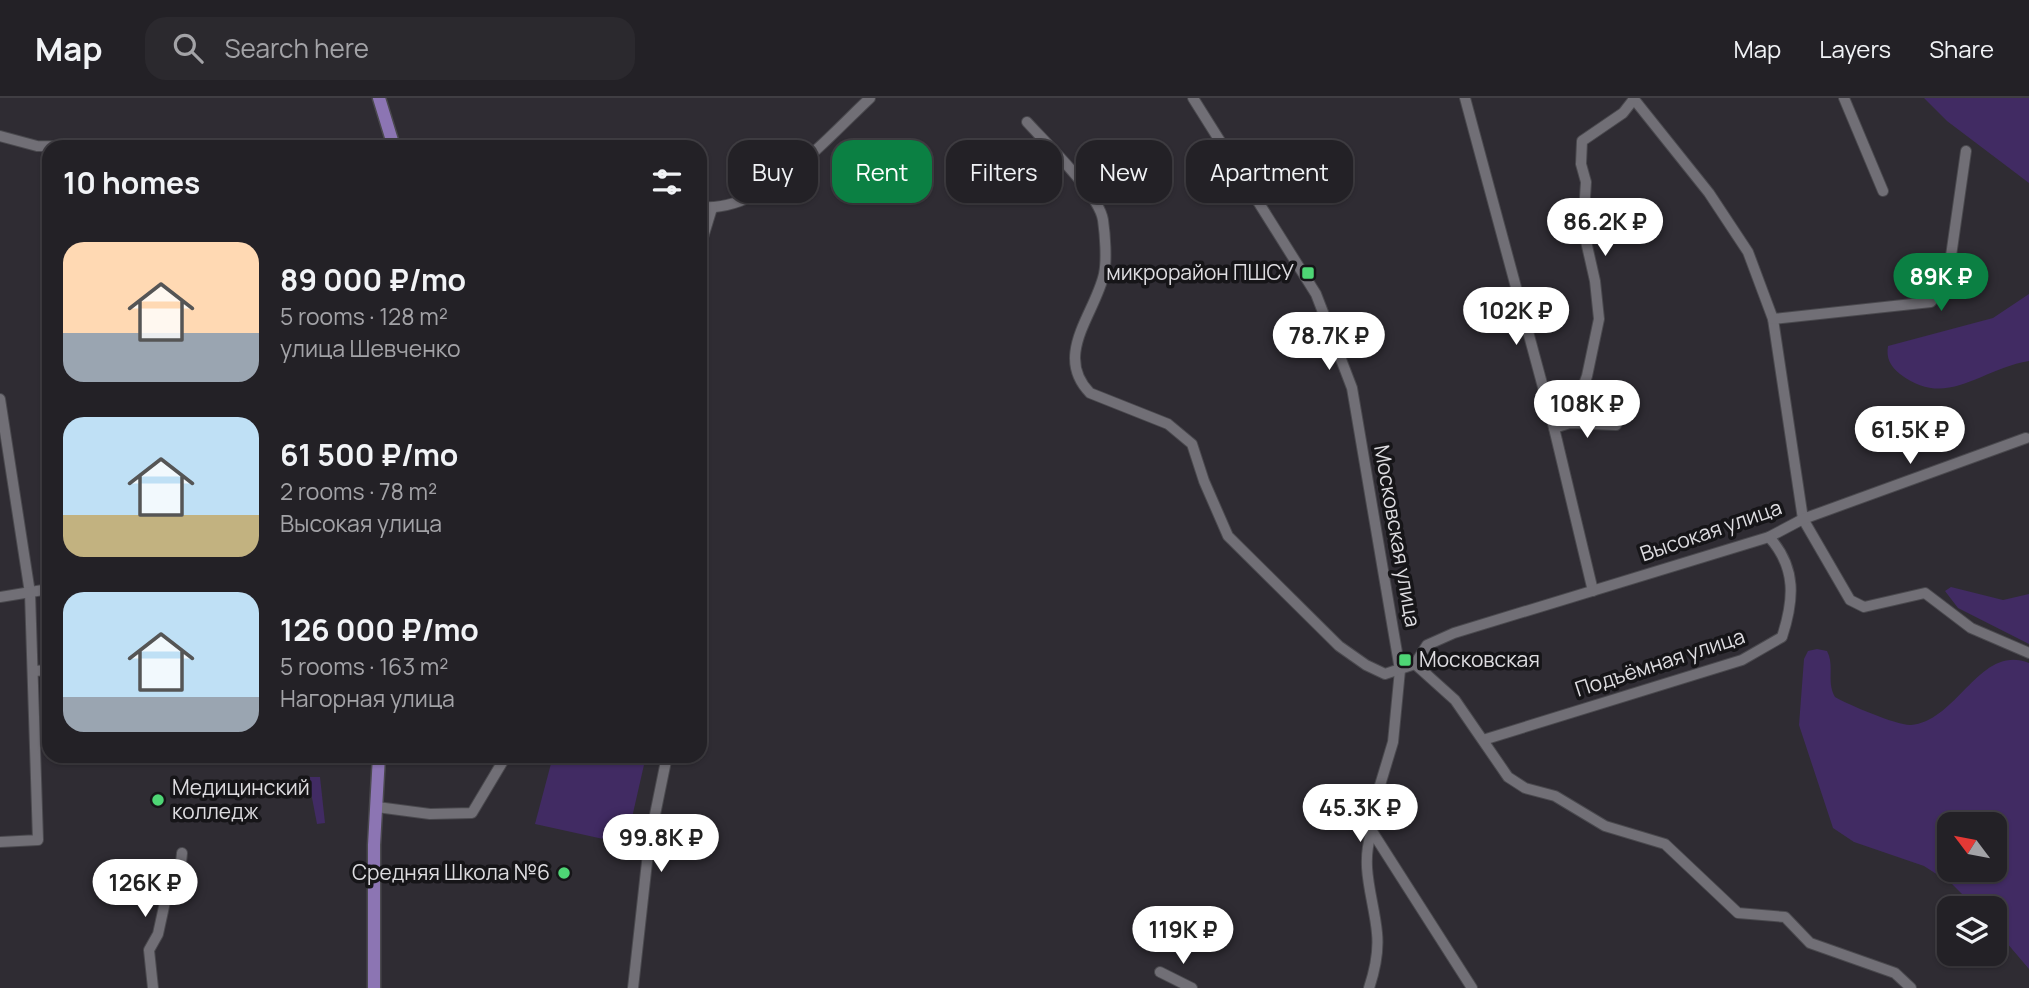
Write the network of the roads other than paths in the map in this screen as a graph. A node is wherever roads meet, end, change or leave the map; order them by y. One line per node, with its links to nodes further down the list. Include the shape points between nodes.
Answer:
1 (379, 98): 9 (main road)
2 (870, 98): 14 (street, via 770,186 734,204)
3 (1193, 98): 31 (street, Московская улица, via 1316,294 1352,388)
4 (1465, 98): 20 (street)
5 (1844, 98): 12 (street)
6 (1634, 99): 16 (street, via 1744,243); 18 (street, via 1623,113 1582,141 1586,183 1583,228 1599,319 1587,376)
7 (1027, 122): 31 (street, via 1079,180 1103,217 1104,273 1074,353 1080,383 1090,393 1181,433 1192,444 1228,536 1339,646 1385,674)
8 (0, 136): 10 (street)
9 (392, 140)
10 (42, 146)
11 (1966, 152): 16 (street, via 1948,277 1931,302)
12 (1883, 191)
13 (707, 208): 14 (street)
14 (712, 208): 15 (street)
15 (707, 224)
16 (1773, 319): 22 (street)
17 (0, 399): 26 (street)
18 (1570, 423): 19 (street); 20 (street)
19 (1616, 425)
20 (1553, 428): 25 (street)
21 (2026, 438): 22 (street, Высокая улица)
22 (1803, 519): 23 (street, Высокая улица); 28 (street, via 1856,605 1925,593 1971,628)
23 (1769, 537): 25 (street, Высокая улица); 33 (street, Подъёмная улица, via 1791,574 1792,606 1782,637 1742,660)
24 (42, 590): 26 (street)
25 (1593, 591): 29 (street, Высокая улица, via 1454,633 1427,645)
26 (30, 593): 27 (street); 32 (street)
27 (0, 597)
28 (2029, 653)
29 (1415, 664): 31 (street); 33 (street, via 1455,700)
30 (42, 670): 32 (street)
31 (1400, 670): 38 (street, Московская улица, via 1393,742 1368,825)
32 (34, 671): 39 (street, via 38,840)
33 (1483, 740): 48 (street, via 1508,777 1525,788 1555,796 1605,825 1665,844 1738,913 1784,917 1810,943 1895,973)
34 (379, 763): 37 (main road)
35 (502, 763): 37 (street, via 472,813 442,815)
36 (666, 763): 44 (street, via 649,844)
37 (377, 807): 43 (main road)
38 (1371, 834): 46 (street, Московская улица, via 1367,879 1378,945); 47 (street)
39 (0, 842)
40 (183, 853): 42 (street, via 149,950)
41 (1160, 972): 45 (street)
42 (153, 988)
43 (374, 988)
44 (633, 988)
45 (1192, 988)
46 (1369, 988)
47 (1472, 988)
48 (1911, 988)

